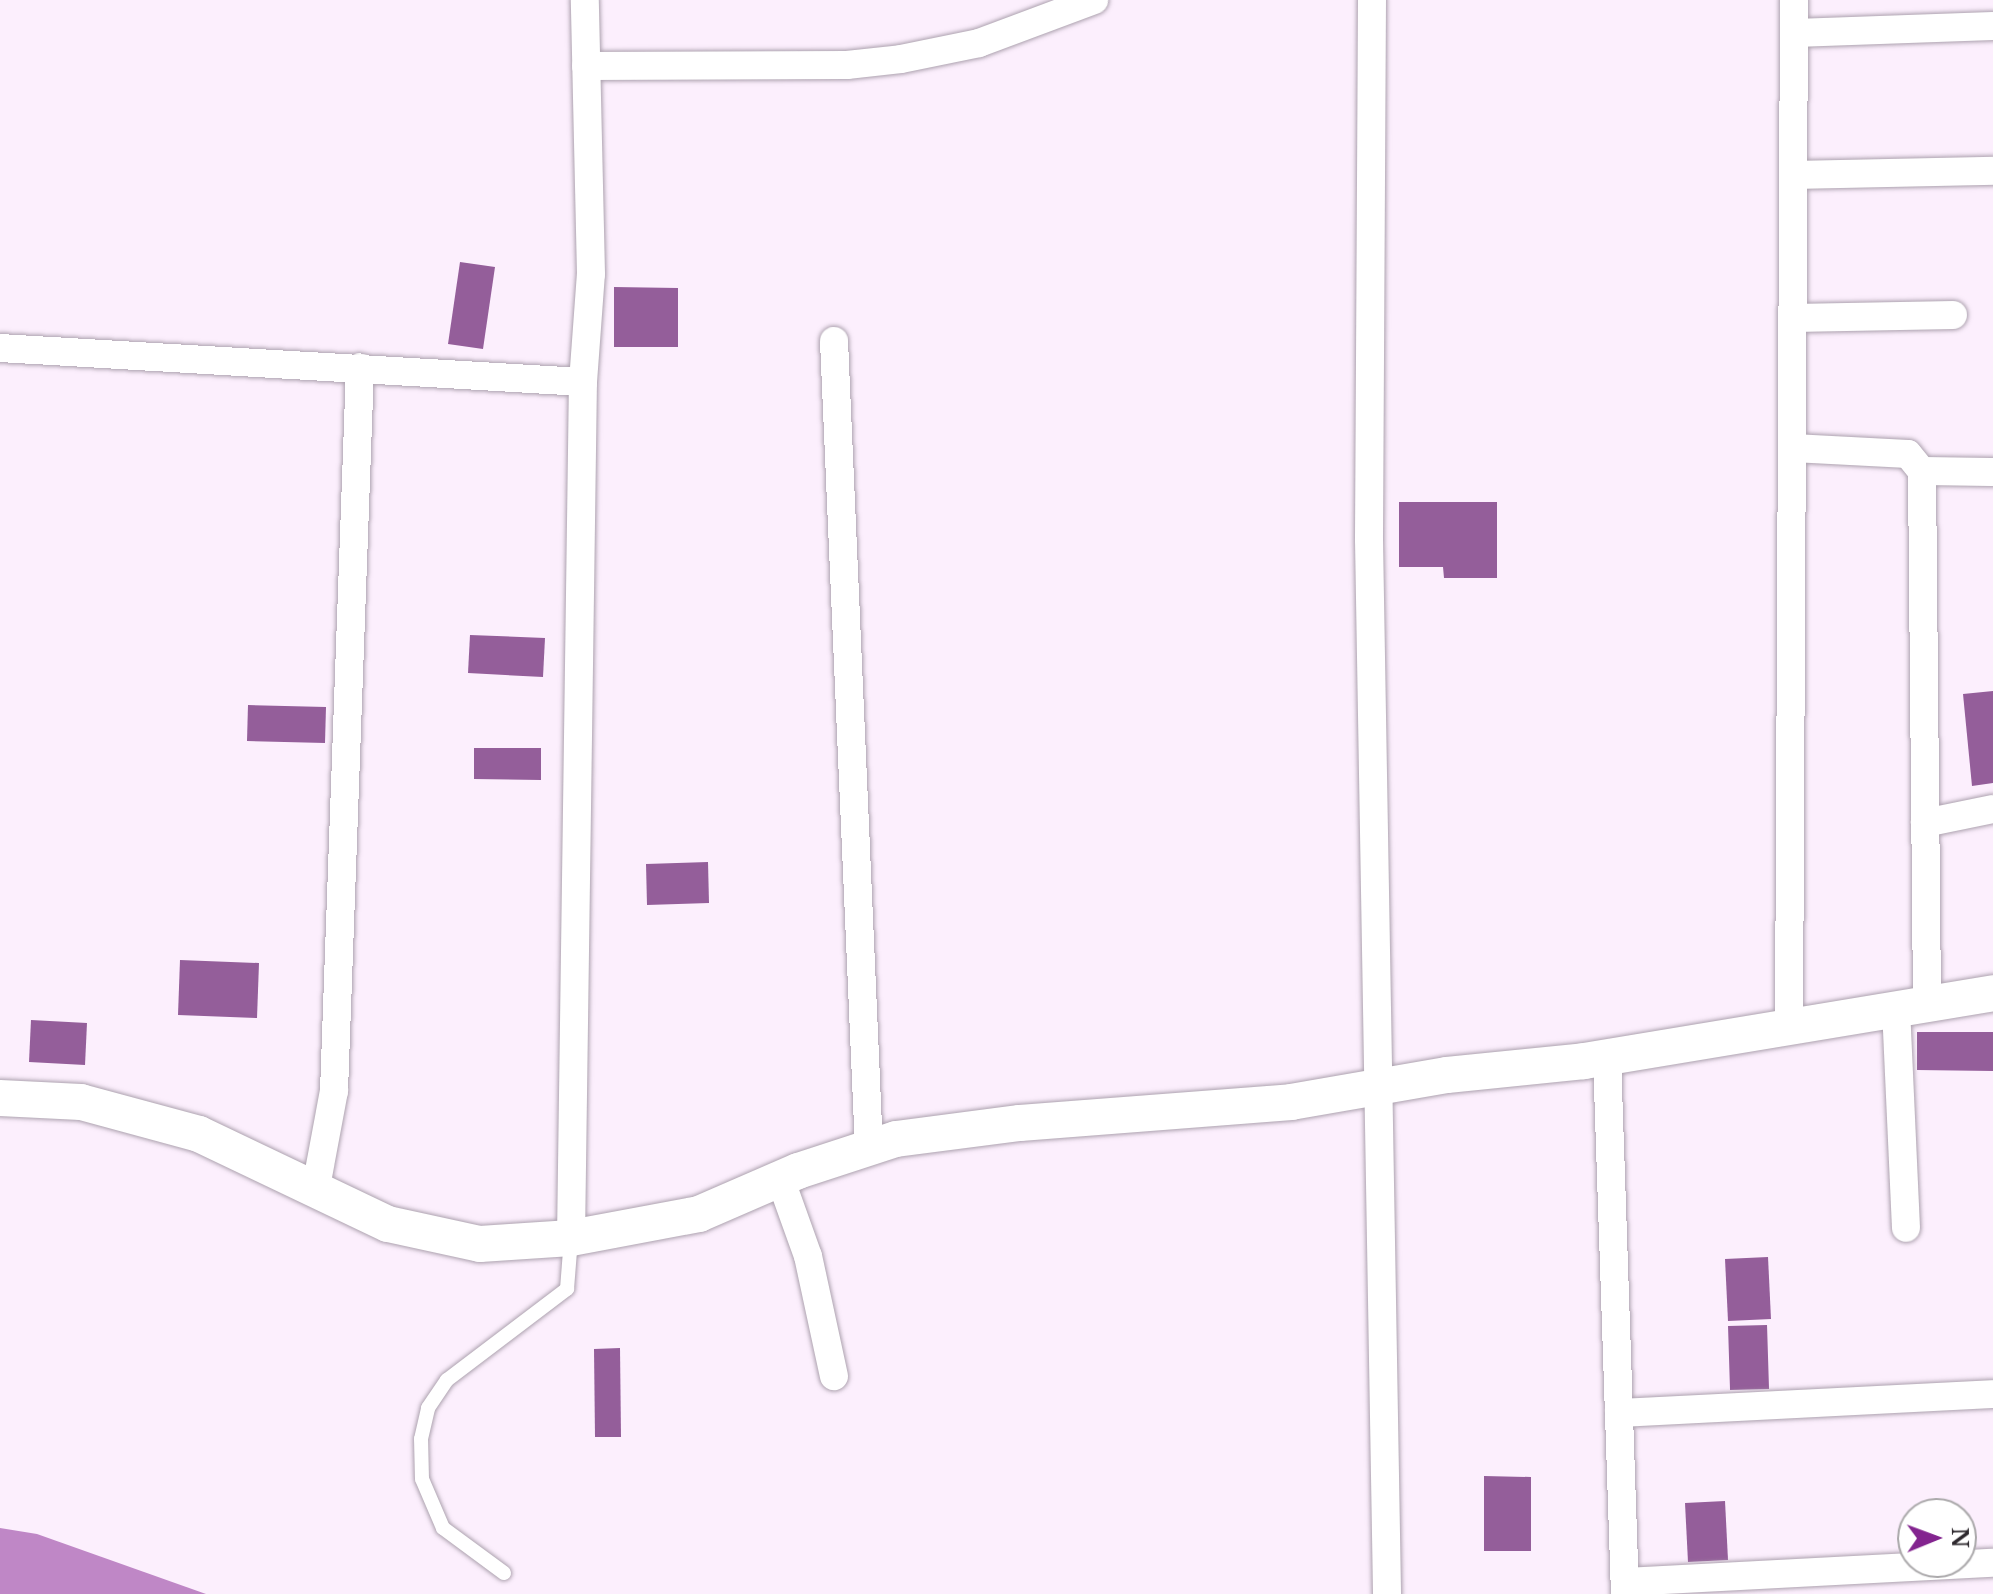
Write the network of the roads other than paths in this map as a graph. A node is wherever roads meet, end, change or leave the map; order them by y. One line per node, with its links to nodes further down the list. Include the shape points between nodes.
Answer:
1 (585, 0): 7 (street)
2 (1094, 0): 7 (street, via 979,43 901,59 847,65)
3 (1372, 0): 25 (street, via 1369,540)
4 (1794, 0): 6 (street)
5 (1993, 26): 6 (street)
6 (1795, 33): 9 (street)
7 (586, 66): 15 (street, via 591,274)
8 (1993, 171): 9 (street)
9 (1795, 175): 11 (street)
10 (1953, 315): 11 (street)
11 (1794, 318): 16 (street)
12 (834, 341): 27 (street)
13 (0, 348): 14 (street)
14 (360, 367): 15 (street); 29 (street, via 334,1091)
15 (583, 382): 31 (street)
16 (1793, 448): 17 (street, via 1908,454); 23 (street)
17 (1922, 471): 18 (street); 20 (street)
18 (1993, 472)
19 (1993, 809): 20 (street)
20 (1925, 823): 22 (street)
21 (1993, 993): 22 (street)
22 (1911, 1006): 23 (street); 30 (street)
23 (1789, 1027): 24 (street)
24 (1607, 1057): 25 (street); 34 (street)
25 (1376, 1087): 27 (street, via 1291,1102 1020,1123 896,1139); 38 (street)
26 (0, 1098): 29 (street, via 81,1102 199,1134)
27 (869, 1148): 28 (street)
28 (780, 1178): 31 (street, via 699,1214); 32 (street, via 808,1256)
29 (316, 1187): 31 (street, via 388,1224 480,1244)
30 (1906, 1228)
31 (571, 1238): 36 (lane, via 567,1289 447,1380 428,1408 421,1439 422,1479 443,1528)
32 (834, 1376)
33 (1993, 1394): 34 (street)
34 (1619, 1413): 37 (street)
35 (1993, 1563): 37 (street)
36 (504, 1573)
37 (1625, 1588)
38 (1387, 1594)

